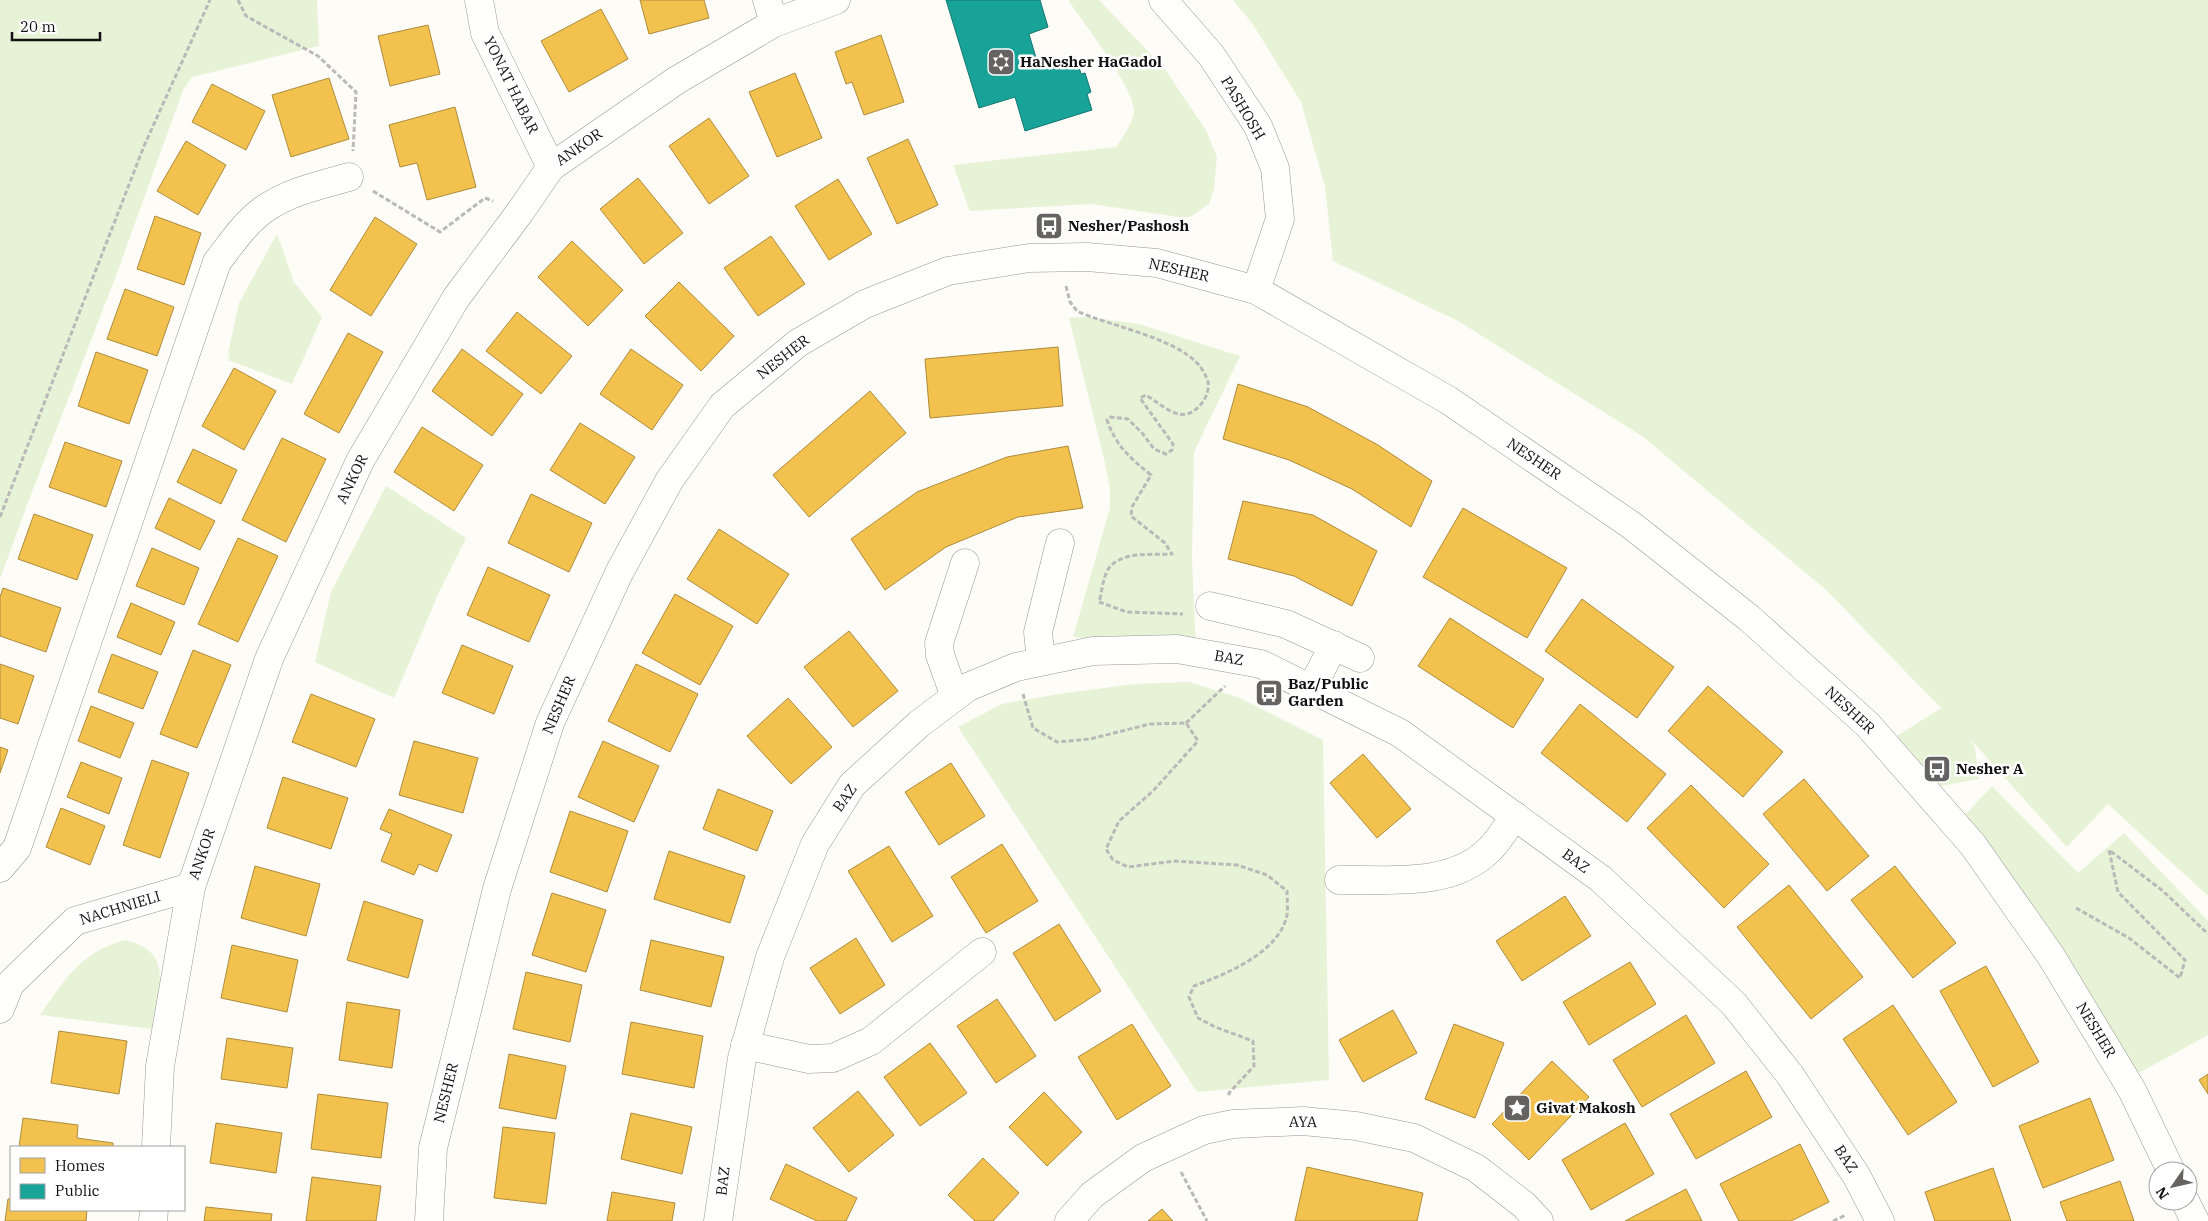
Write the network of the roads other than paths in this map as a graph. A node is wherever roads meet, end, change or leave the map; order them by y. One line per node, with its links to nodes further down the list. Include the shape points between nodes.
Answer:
1 (479, 0): 5 (street, YONAT HABAR, via 485,32)
2 (836, 0): 4 (street, ANKOR)
3 (1163, 0): 7 (street, PASHOSH, via 1211,55 1258,126 1275,168 1280,220)
4 (771, 12): 5 (street, ANKOR)
5 (551, 167): 19 (street, ANKOR, via 456,298 360,460 269,659)
6 (350, 178): 17 (street, via 303,190 263,210 238,233 218,262 18,848)
7 (1256, 290): 24 (street, NESHER, via 1448,400 1631,525 1749,618 1868,725 1973,845 2051,956 2132,1090); 25 (street, NESHER, via 1157,263 1087,257 1029,258 948,271 865,304 798,343 722,406 669,480 619,573 547,732 497,889 433,1148)
8 (1060, 543): 13 (street)
9 (965, 563): 15 (street, via 939,643)
10 (1210, 606): 11 (street, via 1286,624)
11 (1334, 645): 12 (street); 14 (street)
12 (1360, 658)
13 (1029, 664): 14 (street, BAZ, via 1093,650 1177,649 1261,664); 15 (street, BAZ, via 968,687)
14 (1311, 689): 16 (street, BAZ, via 1400,733)
15 (955, 697): 22 (street, BAZ, via 919,724 852,785 814,844 770,957)
16 (1514, 816): 18 (street, via 1489,850 1464,869 1437,878); 29 (street, BAZ, via 1601,879 1734,1004 1790,1075 1856,1175)
17 (0, 868)
18 (1339, 880)
19 (190, 887): 21 (street, NACHNIELI, via 75,921 10,984); 23 (street, ANKOR, via 160,1066)
20 (982, 952): 22 (street, via 871,1041 833,1058 809,1059)
21 (0, 1009)
22 (745, 1045): 26 (street, BAZ)
23 (156, 1146)
24 (2166, 1161)
25 (429, 1221)
26 (718, 1221)
27 (1069, 1221): 28 (street, AYA, via 1092,1195 1143,1158 1204,1130 1233,1124 1303,1121 1356,1126 1414,1138 1476,1168 1524,1205)
28 (1539, 1221)
29 (1880, 1221)

